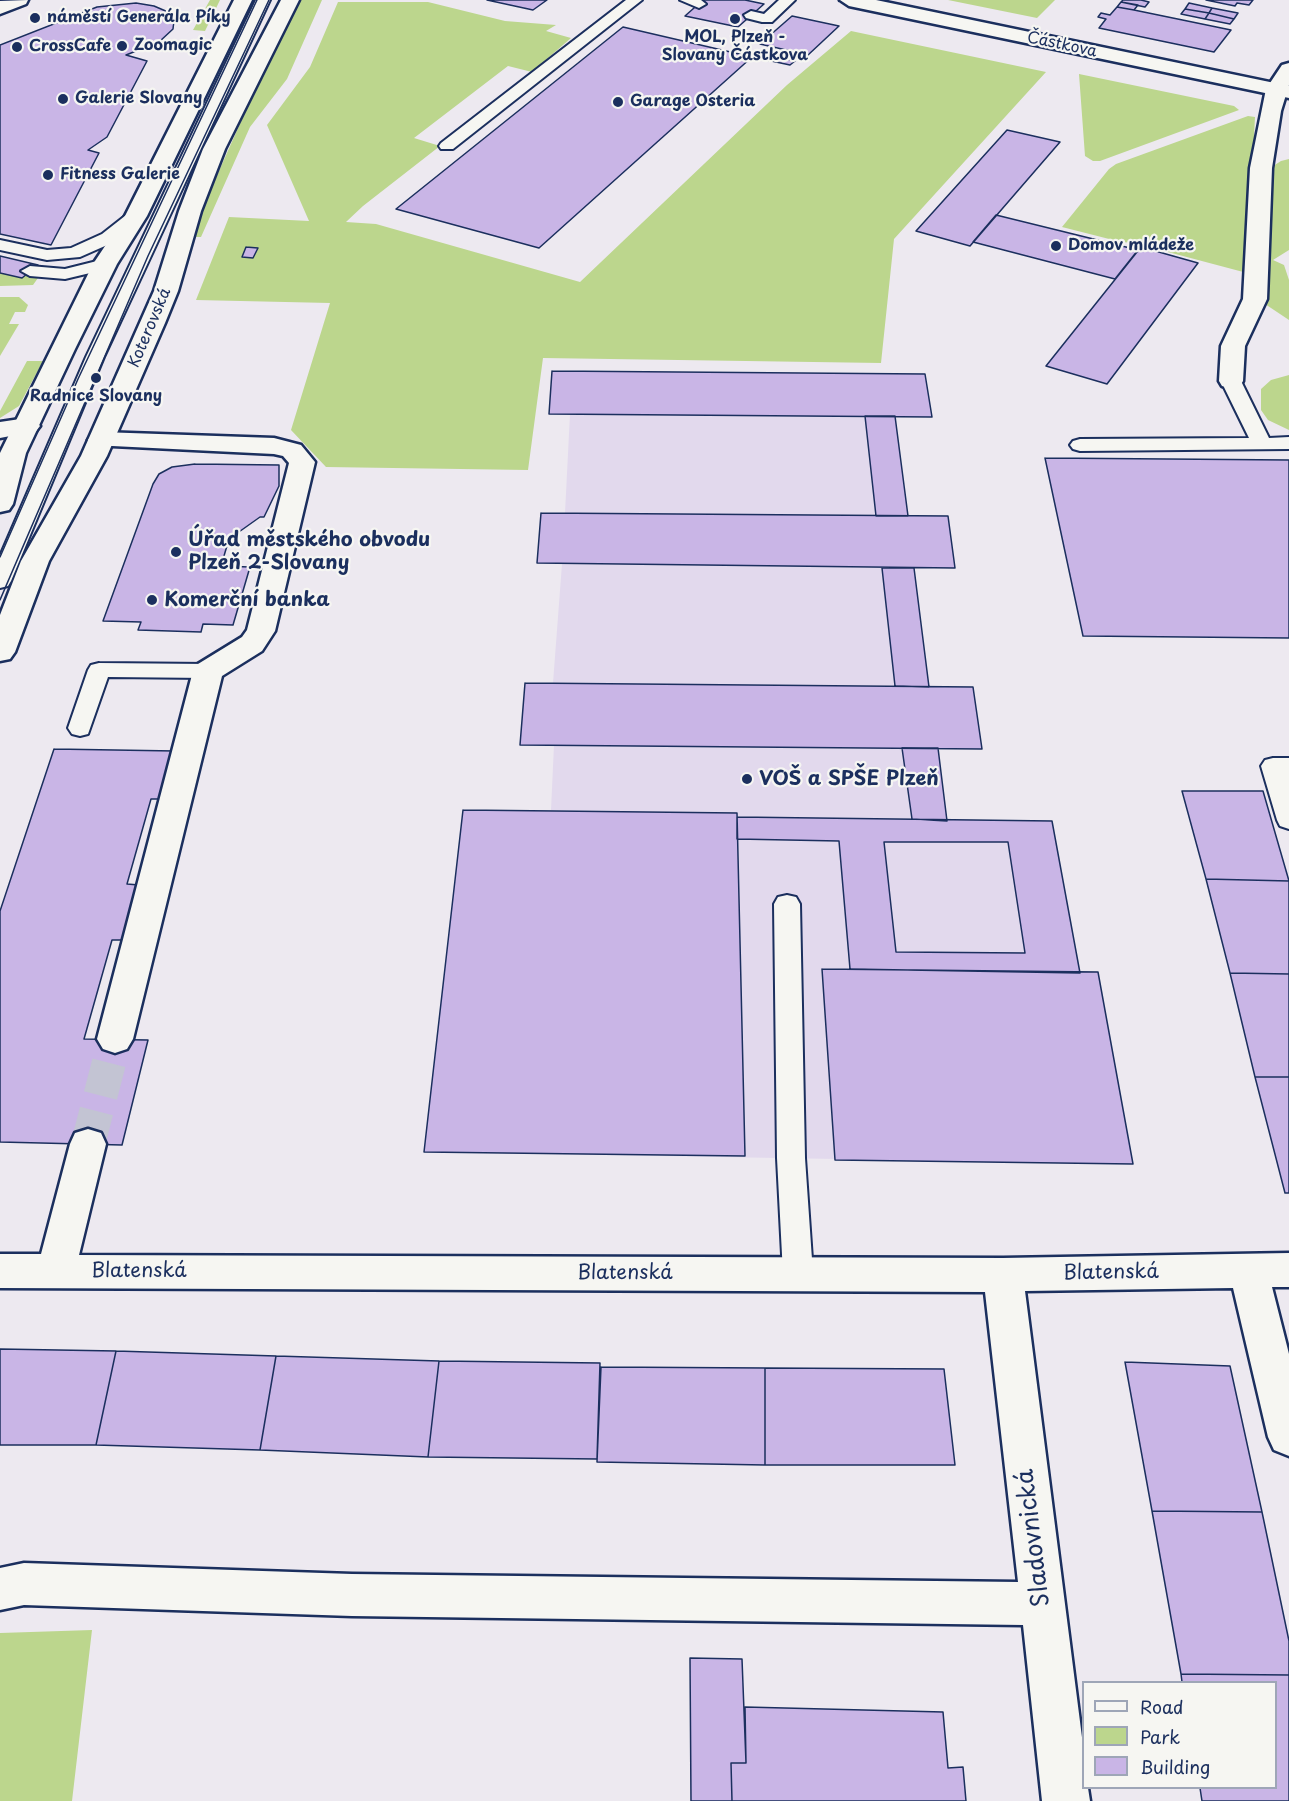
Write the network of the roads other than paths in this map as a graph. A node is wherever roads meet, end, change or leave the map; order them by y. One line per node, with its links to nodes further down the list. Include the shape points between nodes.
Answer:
1 (20, 0): 8 (street)
2 (243, 0): 15 (street)
3 (263, 0): 27 (lane, Koterovská, via 95,357)
4 (290, 0): 22 (street, Koterovská, via 214,149 166,291)
5 (635, 0): 13 (lane)
6 (788, 0): 9 (lane, via 766,19)
7 (849, 0): 11 (street, Částkova)
8 (0, 8)
9 (751, 15)
10 (1289, 69): 11 (street)
11 (1282, 91): 12 (street)
12 (1266, 145): 14 (street); 19 (street, via 1261,168 1255,299 1233,346)
13 (447, 146)
14 (1289, 148)
15 (136, 216): 16 (lane, via 108,238 74,253 47,255); 17 (street)
16 (0, 245)
17 (105, 264): 18 (lane, via 65,274); 20 (street)
18 (30, 271)
19 (1231, 381): 24 (lane)
20 (27, 426): 21 (street); 26 (street, via 13,453)
21 (0, 430)
22 (101, 440): 28 (street, Koterovská, via 35,561); 29 (street, via 274,446 299,455 302,466 261,631 252,644)
23 (1289, 443): 24 (lane)
24 (1262, 444): 25 (lane)
25 (1080, 445)
26 (0, 504)
27 (0, 581)
28 (0, 652)
29 (208, 671): 30 (lane, via 99,670); 34 (street)
30 (80, 728)
31 (1289, 766): 32 (lane, via 1273,766)
32 (1289, 820)
33 (787, 904): 40 (lane, via 791,1158)
34 (115, 1039)
35 (88, 1144): 37 (street)
36 (0, 1270): 37 (street, Blatenská)
37 (56, 1270): 40 (street, Blatenská)
38 (1289, 1270): 39 (street, Blatenská)
39 (1249, 1271): 41 (street, Blatenská); 42 (street)
40 (798, 1274): 41 (street, Blatenská)
41 (1003, 1275): 44 (street, Sladovnická)
42 (1289, 1437)
43 (0, 1589): 44 (street, via 24,1584 351,1605)
44 (1042, 1604): 45 (street, Sladovnická)
45 (1066, 1801)

